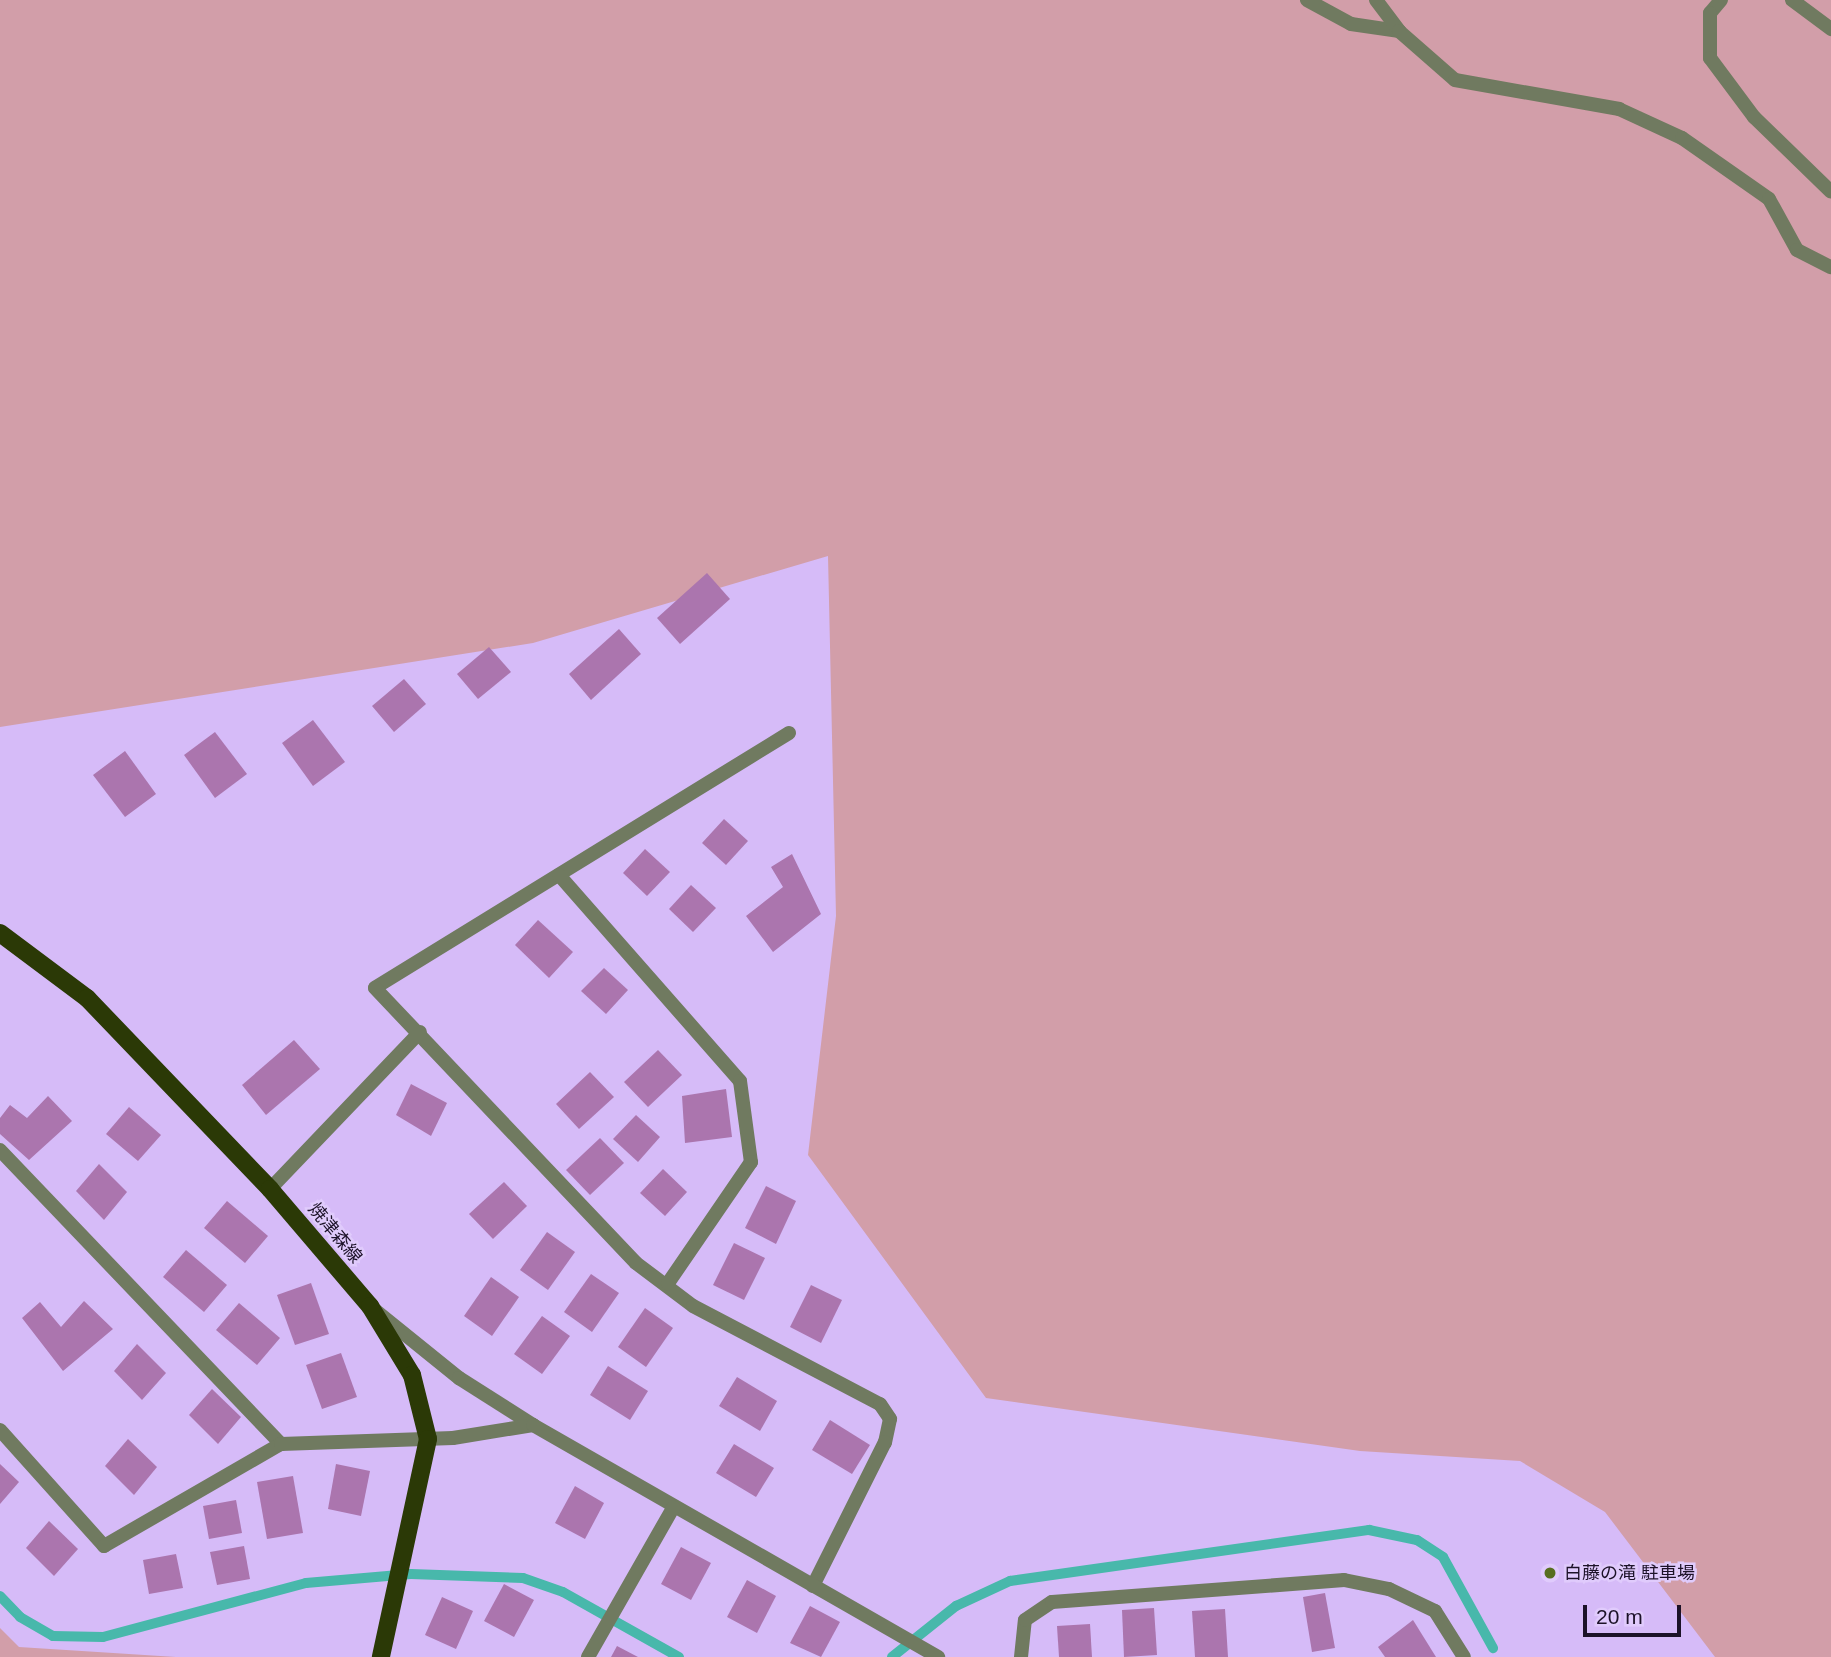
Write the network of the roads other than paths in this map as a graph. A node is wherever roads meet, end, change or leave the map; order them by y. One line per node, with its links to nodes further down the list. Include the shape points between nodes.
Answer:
1 (1307, 0): 6 (street, via 1351,24)
2 (1376, 0): 6 (street)
3 (1721, 0): 7 (street, via 1710,13 1710,58 1754,117)
4 (1792, 0): 5 (street)
5 (1831, 29)
6 (1399, 31): 8 (street, via 1455,80 1619,109 1682,138 1769,199 1797,250)
7 (1831, 192)
8 (1831, 267)
9 (789, 733): 10 (street)
10 (559, 875): 12 (street, via 375,988); 15 (street, via 740,1081 751,1161)
11 (0, 933): 14 (main road, 焼津森線, via 87,998)
12 (420, 1032): 14 (street); 15 (street, via 636,1263)
13 (0, 1150): 20 (street)
14 (270, 1189): 16 (main road, 焼津森線)
15 (668, 1283): 22 (street, via 694,1306 880,1404 890,1419 885,1442)
16 (370, 1306): 17 (street, via 459,1378); 19 (main road, 焼津森線, via 412,1375)
17 (533, 1425): 19 (street); 21 (street)
18 (0, 1430): 20 (street, via 104,1546)
19 (428, 1439): 20 (street); 23 (main road, 焼津森線, via 399,1591)
20 (281, 1444)
21 (673, 1508): 22 (street); 24 (street)
22 (813, 1586): 25 (street)
23 (381, 1657)
24 (588, 1657)
25 (939, 1657)
26 (1021, 1657): 27 (street, via 1025,1620 1052,1602 1344,1580 1415,1598 1435,1611)
27 (1464, 1657)

